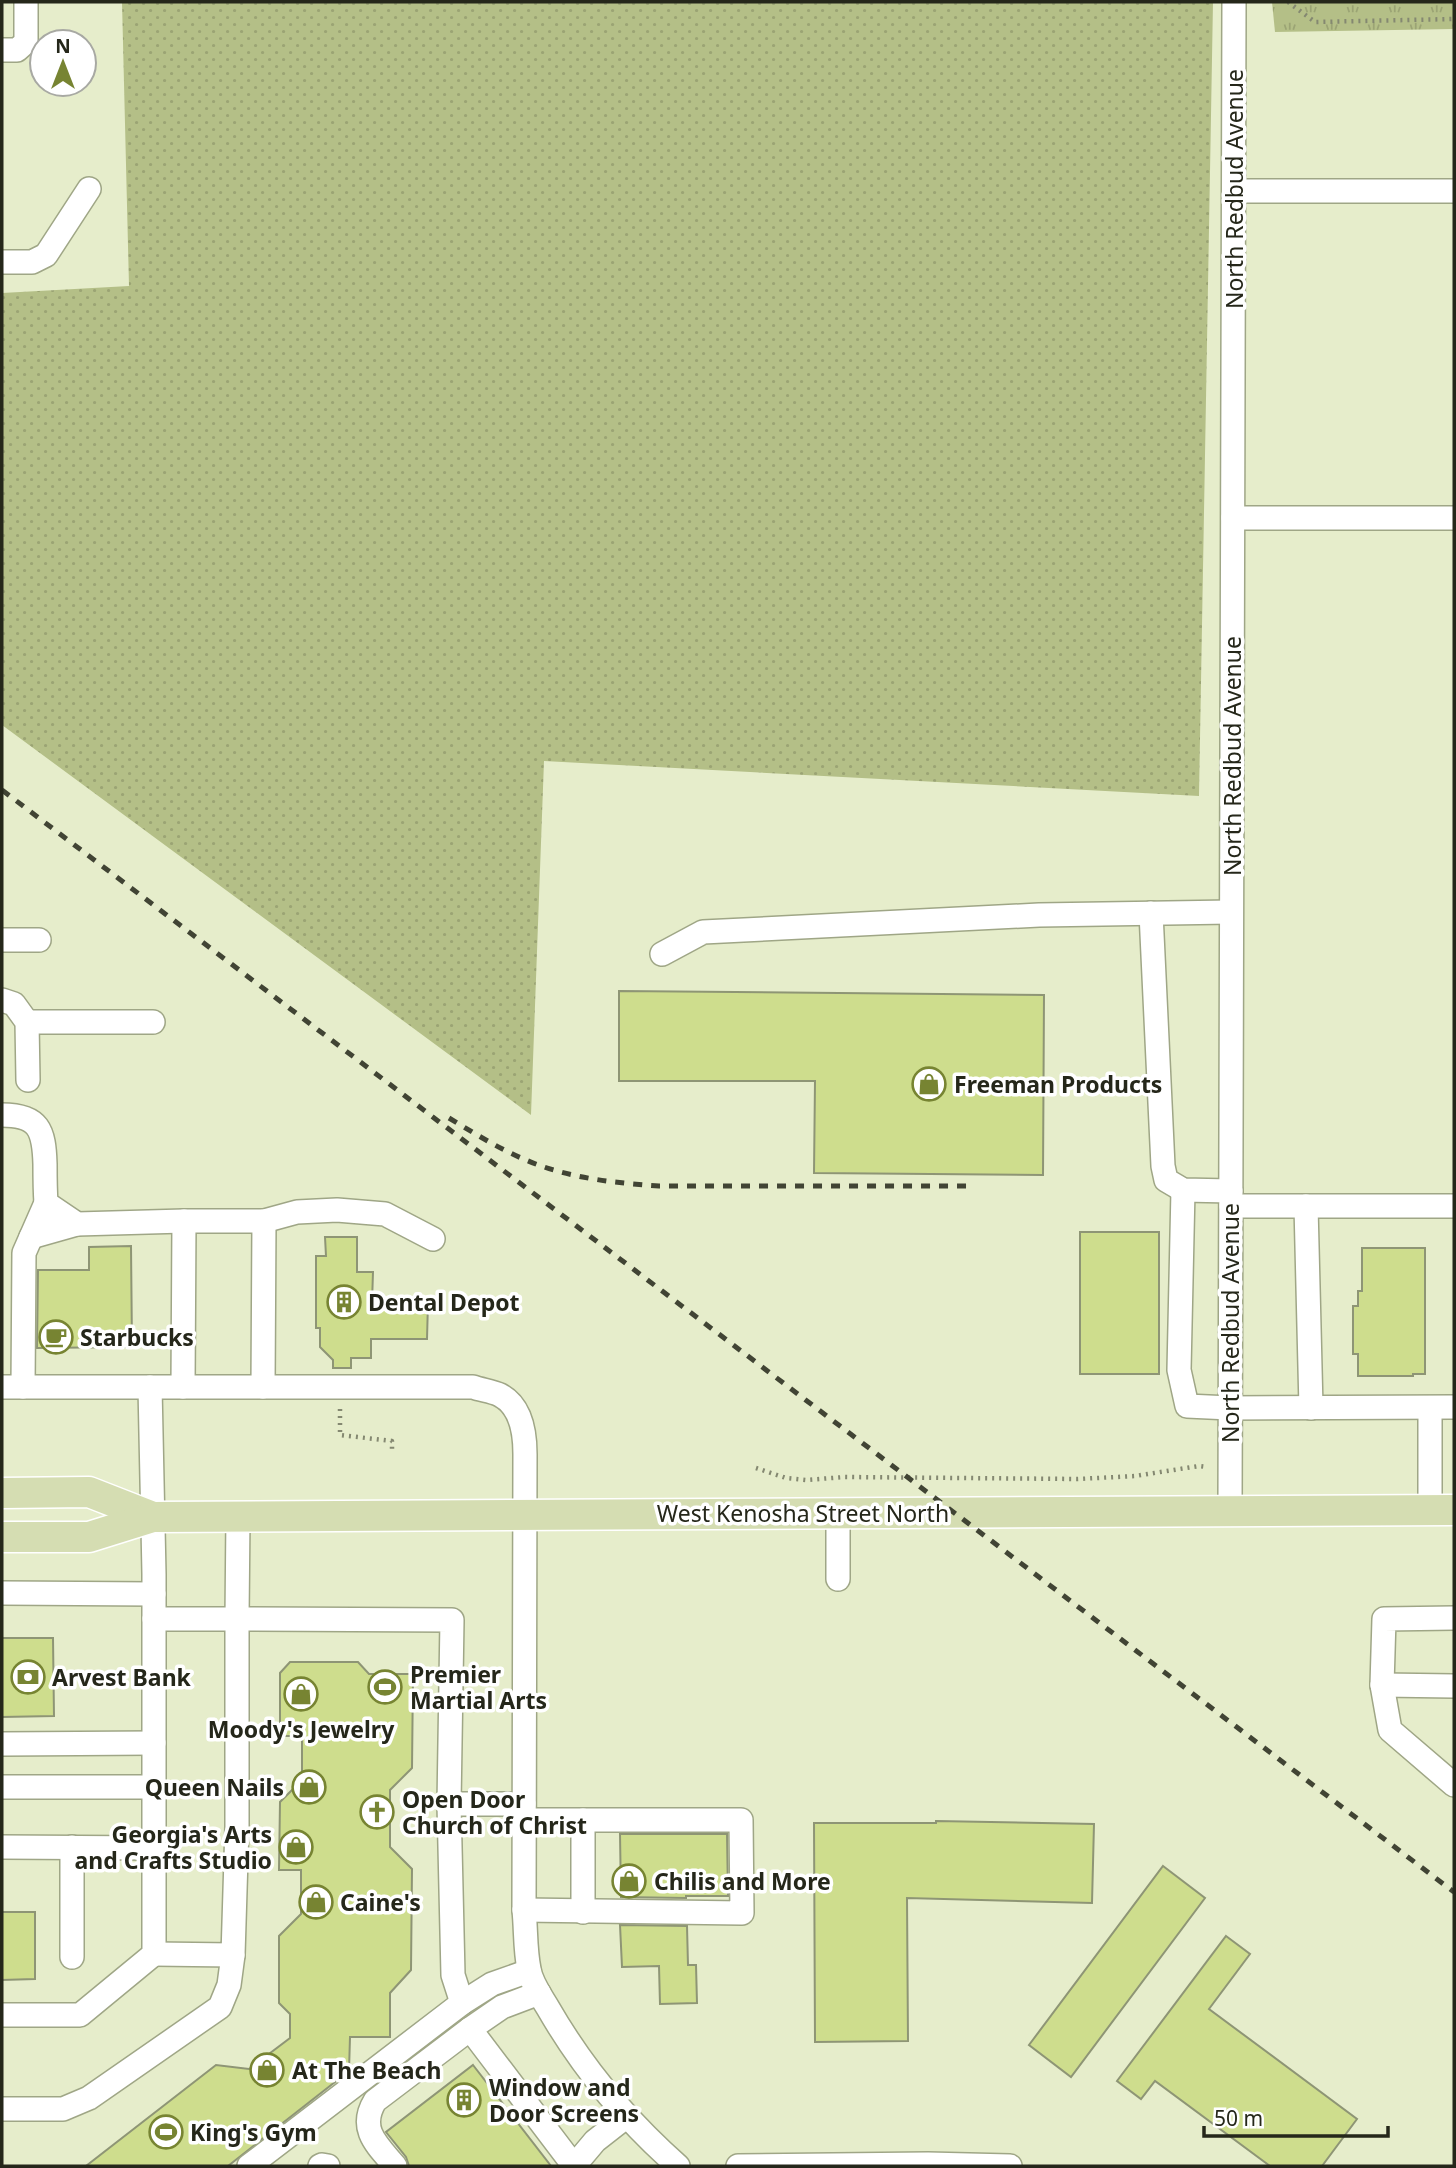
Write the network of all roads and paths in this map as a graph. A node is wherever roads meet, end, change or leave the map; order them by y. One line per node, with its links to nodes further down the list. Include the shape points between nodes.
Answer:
1 (26, 2): 5 (street, via 26,42 18,50)
2 (1234, 2): 7 (street, North Redbud Avenue)
3 (1288, 2): 4 (path, via 1315,22)
4 (1454, 19)
5 (2, 50)
6 (89, 189): 9 (street, via 46,255 32,262)
7 (1234, 191): 8 (street); 10 (street, North Redbud Avenue)
8 (1454, 191)
9 (2, 262)
10 (1233, 518): 11 (street); 12 (street, North Redbud Avenue)
11 (1454, 518)
12 (1231, 912): 13 (street); 23 (street, North Redbud Avenue)
13 (1151, 913): 16 (street, via 703,932); 22 (street, via 1163,1166 1166,1180)
14 (2, 940): 15 (street)
15 (39, 940)
16 (662, 954)
17 (2, 1000): 18 (street, via 15,1003)
18 (27, 1022): 19 (street); 20 (street)
19 (153, 1022)
20 (28, 1080)
21 (2, 1115): 24 (street, via 30,1119 41,1131)
22 (1183, 1190): 23 (street); 38 (street, via 1178,1370 1188,1406)
23 (1231, 1198): 25 (street); 38 (street, North Redbud Avenue)
24 (46, 1203): 29 (street); 30 (street)
25 (1306, 1206): 26 (street); 39 (street)
26 (1454, 1206)
27 (264, 1221): 28 (street); 31 (street, via 297,1212 385,1214); 35 (street)
28 (184, 1222): 29 (street); 34 (street)
29 (77, 1223): 30 (street)
30 (31, 1237): 32 (street, via 24,1253)
31 (433, 1239)
32 (12, 1387): 33 (street)
33 (150, 1387): 34 (street); 50 (street)
34 (183, 1387): 35 (street)
35 (263, 1387): 36 (street)
36 (340, 1387): 41 (path, via 340,1435 392,1441); 48 (street, via 473,1387 502,1396 517,1412 525,1436)
37 (1454, 1407): 40 (street)
38 (1230, 1408): 39 (street); 43 (street, North Redbud Avenue)
39 (1311, 1408): 40 (street)
40 (1430, 1408): 46 (street)
41 (392, 1452)
42 (756, 1468): 43 (path, via 806,1480 1078,1479 1199,1466)
43 (1230, 1470): 45 (street, North Redbud Avenue)
44 (2, 1493): 50 (main road, West Kenosha Street North, via 89,1492)
45 (1230, 1510): 46 (main road, West Kenosha Street North); 47 (main road, West Kenosha Street North)
46 (1442, 1510)
47 (838, 1513): 48 (main road, West Kenosha Street North); 52 (street)
48 (525, 1514): 49 (main road, West Kenosha Street North); 67 (street)
49 (238, 1516): 50 (main road, West Kenosha Street North); 57 (street)
50 (153, 1517): 51 (main road, West Kenosha Street North, via 89,1536); 54 (street)
51 (2, 1537)
52 (838, 1579)
53 (2, 1593): 54 (street)
54 (154, 1594): 56 (street)
55 (1454, 1618): 58 (street, via 1384,1619)
56 (154, 1619): 57 (street); 60 (street)
57 (237, 1619): 66 (street, via 452,1620); 75 (street)
58 (1382, 1685): 59 (street); 62 (street, via 1390,1730)
59 (1454, 1686)
60 (154, 1743): 61 (street); 65 (street)
61 (2, 1744)
62 (1443, 1765): 63 (street)
63 (1454, 1785)
64 (2, 1787): 65 (street)
65 (154, 1787): 71 (street)
66 (449, 1804): 67 (street); 79 (street, via 453,1975)
67 (524, 1812): 68 (street); 72 (street)
68 (583, 1820): 73 (street); 73 (street, via 741,1820 742,1913)
69 (2, 1847): 70 (street)
70 (72, 1847): 71 (street); 76 (street)
71 (154, 1848): 74 (street)
72 (524, 1910): 73 (street); 77 (street)
73 (583, 1912)
74 (154, 1954): 75 (street); 80 (street, via 80,2015)
75 (233, 1955): 82 (street, via 220,2007 89,2098 63,2109)
76 (72, 1957)
77 (529, 1971): 78 (street); 79 (street, via 492,1984)
78 (539, 1993): 81 (street, via 502,2007); 83 (street, via 568,2043)
79 (462, 2003): 85 (street)
80 (2, 2015)
81 (470, 2029): 88 (street, via 375,2101 368,2112 370,2133); 89 (street)
82 (2, 2109)
83 (627, 2116): 89 (street, via 595,2141); 90 (street)
84 (928, 2165): 91 (street); 92 (street)
85 (249, 2166)
86 (320, 2166): 87 (street)
87 (328, 2166)
88 (395, 2166)
89 (574, 2166)
90 (678, 2166)
91 (738, 2166)
92 (1010, 2166)

